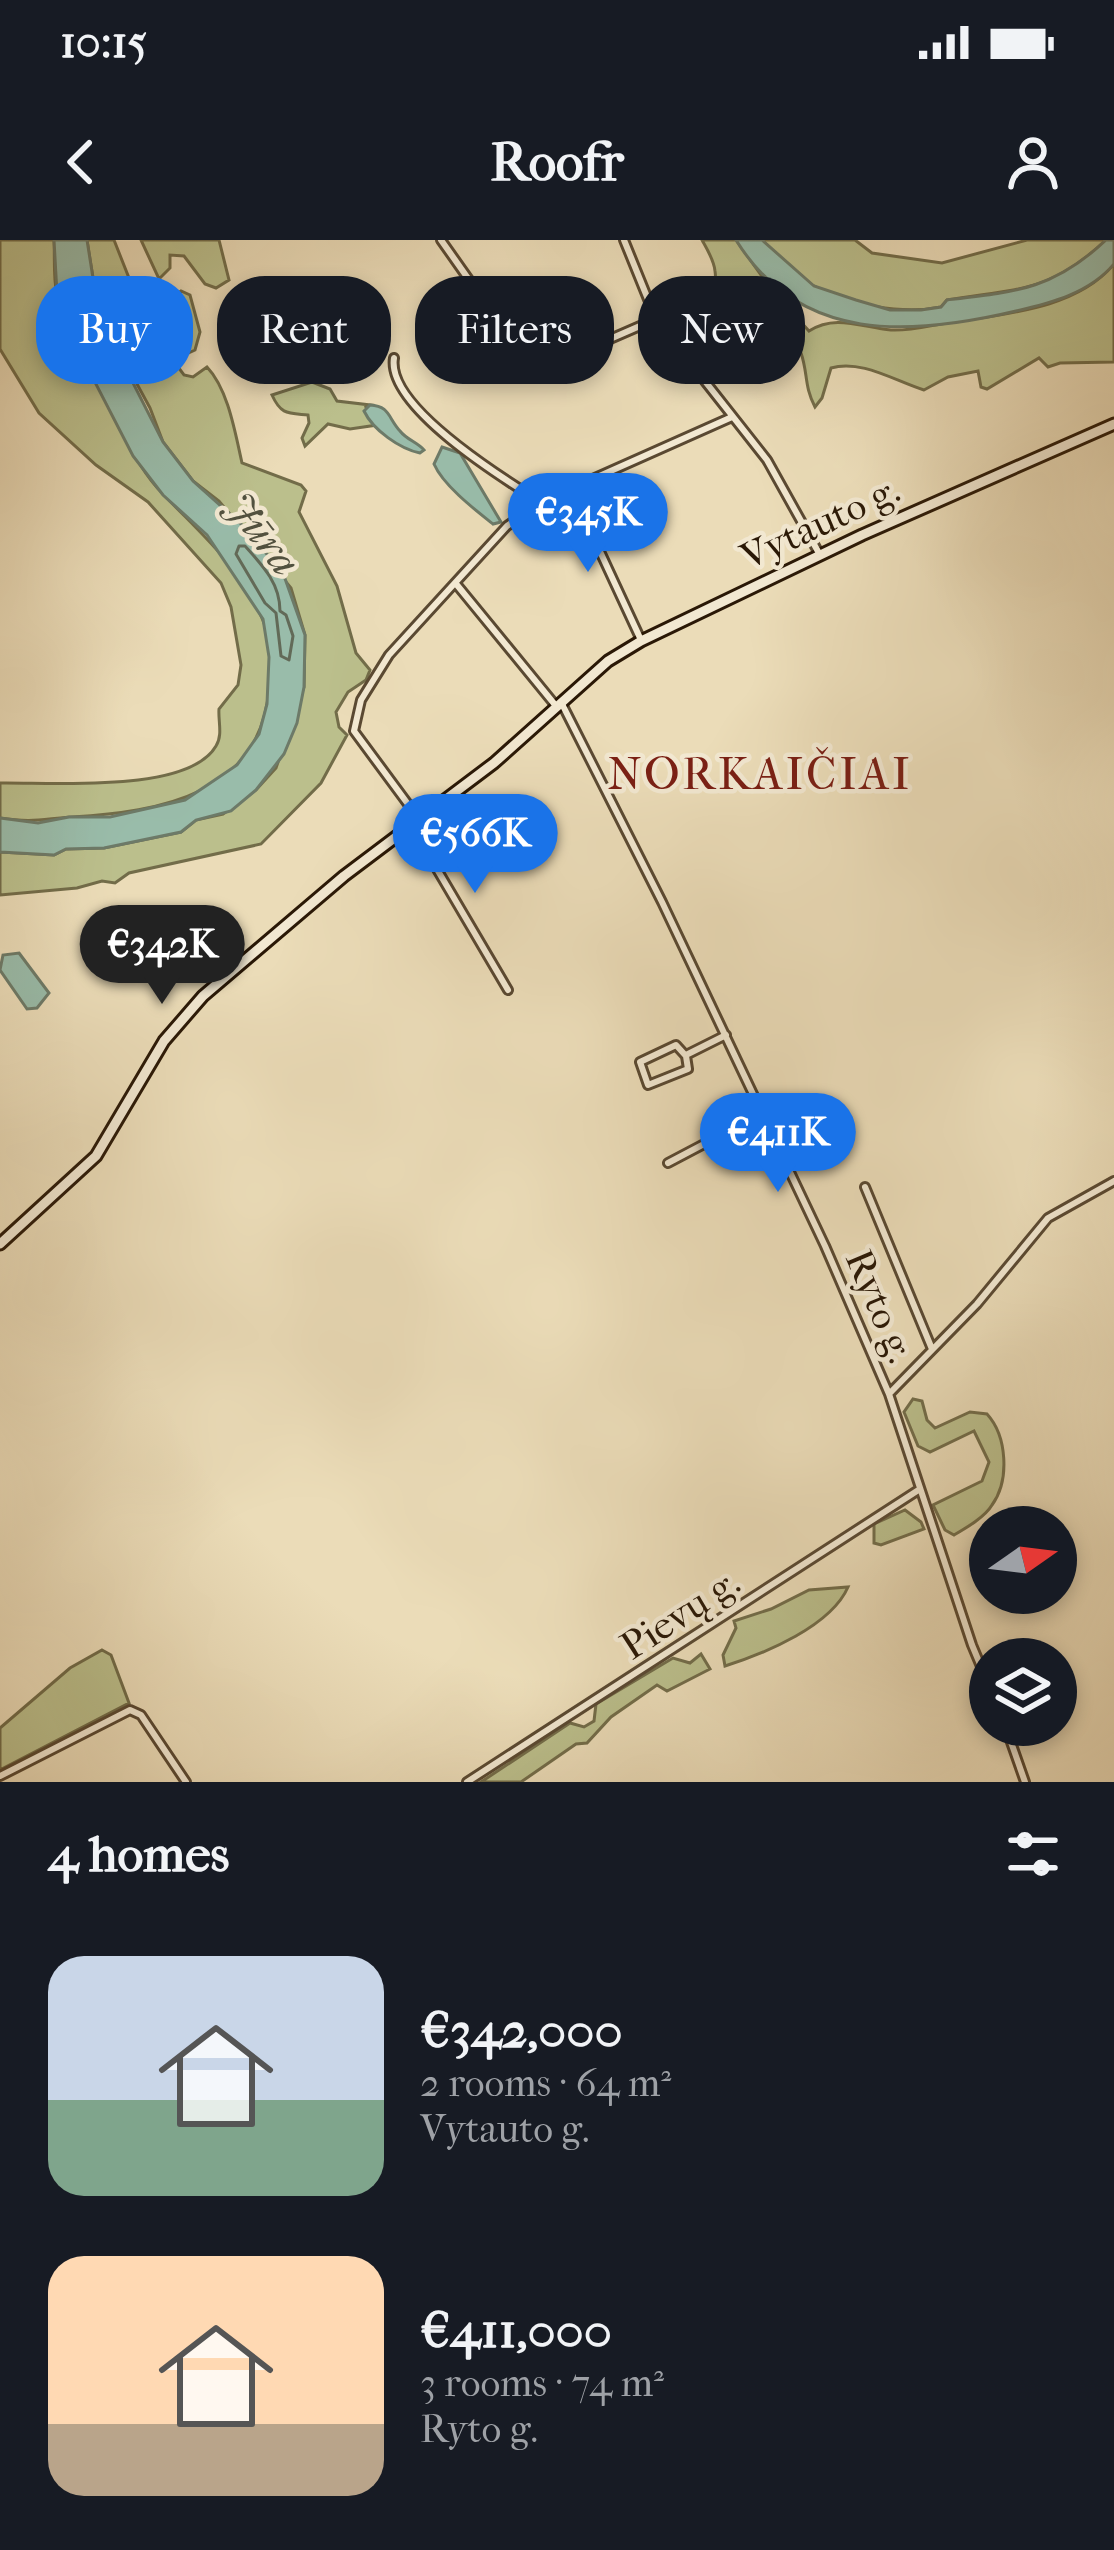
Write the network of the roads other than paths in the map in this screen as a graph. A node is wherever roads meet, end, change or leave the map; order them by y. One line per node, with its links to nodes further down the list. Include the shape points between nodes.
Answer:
1 (441, 240): 4 (street, via 537,367)
2 (624, 240): 3 (street)
3 (639, 276)
4 (638, 327)
5 (394, 358): 10 (street, via 402,391 433,425)
6 (706, 384): 7 (street)
7 (732, 418): 9 (street); 11 (street, via 772,468)
8 (1114, 424): 11 (main road, Vytauto g.)
9 (572, 491): 10 (street); 13 (street)
10 (541, 502): 12 (street, via 507,526)
11 (820, 555): 13 (main road, Vytauto g.)
12 (457, 585): 14 (street, Ryto g.); 15 (street, via 388,655 354,722 359,743)
13 (641, 641): 14 (main road, Vytauto g.)
14 (559, 704): 15 (main road, Vytauto g.); 17 (street, Ryto g.)
15 (415, 822): 16 (street); 23 (main road, Vytauto g., via 192,1006 96,1156)
16 (508, 990)
17 (726, 1035): 18 (street); 19 (street, Ryto g.)
18 (686, 1056): 18 (street, via 688,1069 653,1086 638,1066 676,1045)
19 (763, 1113): 20 (street); 25 (street, Ryto g.)
20 (668, 1163)
21 (1114, 1181): 24 (street, via 1048,1218)
22 (865, 1187): 24 (street)
23 (0, 1244)
24 (932, 1349): 25 (street)
25 (889, 1394): 26 (street, Ryto g.)
26 (920, 1489): 27 (street, Ryto g.); 31 (street, Pievų g.)
27 (970, 1638)
28 (1012, 1746): 32 (street)
29 (0, 1775): 30 (street, via 130,1710)
30 (186, 1782)
31 (467, 1782)
32 (1025, 1782)

